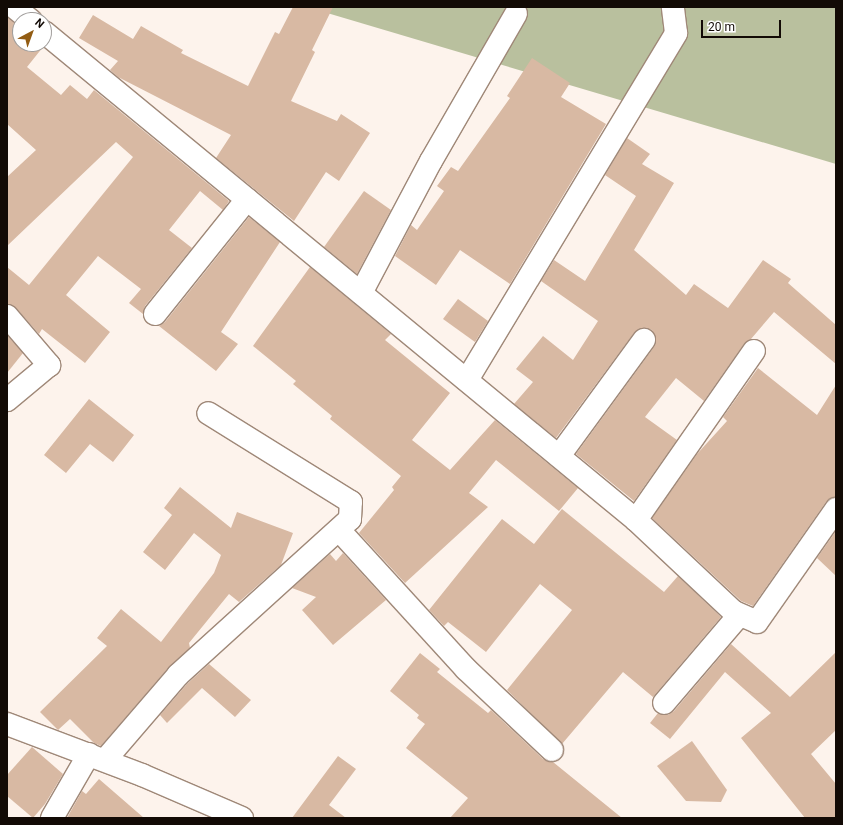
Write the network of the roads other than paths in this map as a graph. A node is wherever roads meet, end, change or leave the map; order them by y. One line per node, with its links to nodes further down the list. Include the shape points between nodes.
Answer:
1 (673, 7): 10 (street, via 676,33)
2 (516, 14): 5 (street, via 431,161)
3 (52, 39): 4 (street)
4 (247, 199): 5 (street); 6 (street)
5 (361, 293): 10 (street)
6 (155, 314)
7 (7, 316): 11 (street, via 49,364)
8 (644, 340): 13 (street)
9 (754, 351): 15 (street)
10 (467, 380): 13 (street)
11 (7, 400)
12 (208, 413): 16 (street, via 351,502 350,519)
13 (558, 456): 15 (street)
14 (836, 509): 17 (street, via 756,622)
15 (636, 520): 17 (street)
16 (339, 530): 20 (street, via 466,669); 21 (street, via 178,675)
17 (734, 612): 18 (street, via 735,620)
18 (664, 703)
19 (7, 724): 21 (street)
20 (552, 750)
21 (97, 757): 22 (street); 23 (street)
22 (52, 818)
23 (242, 818)

